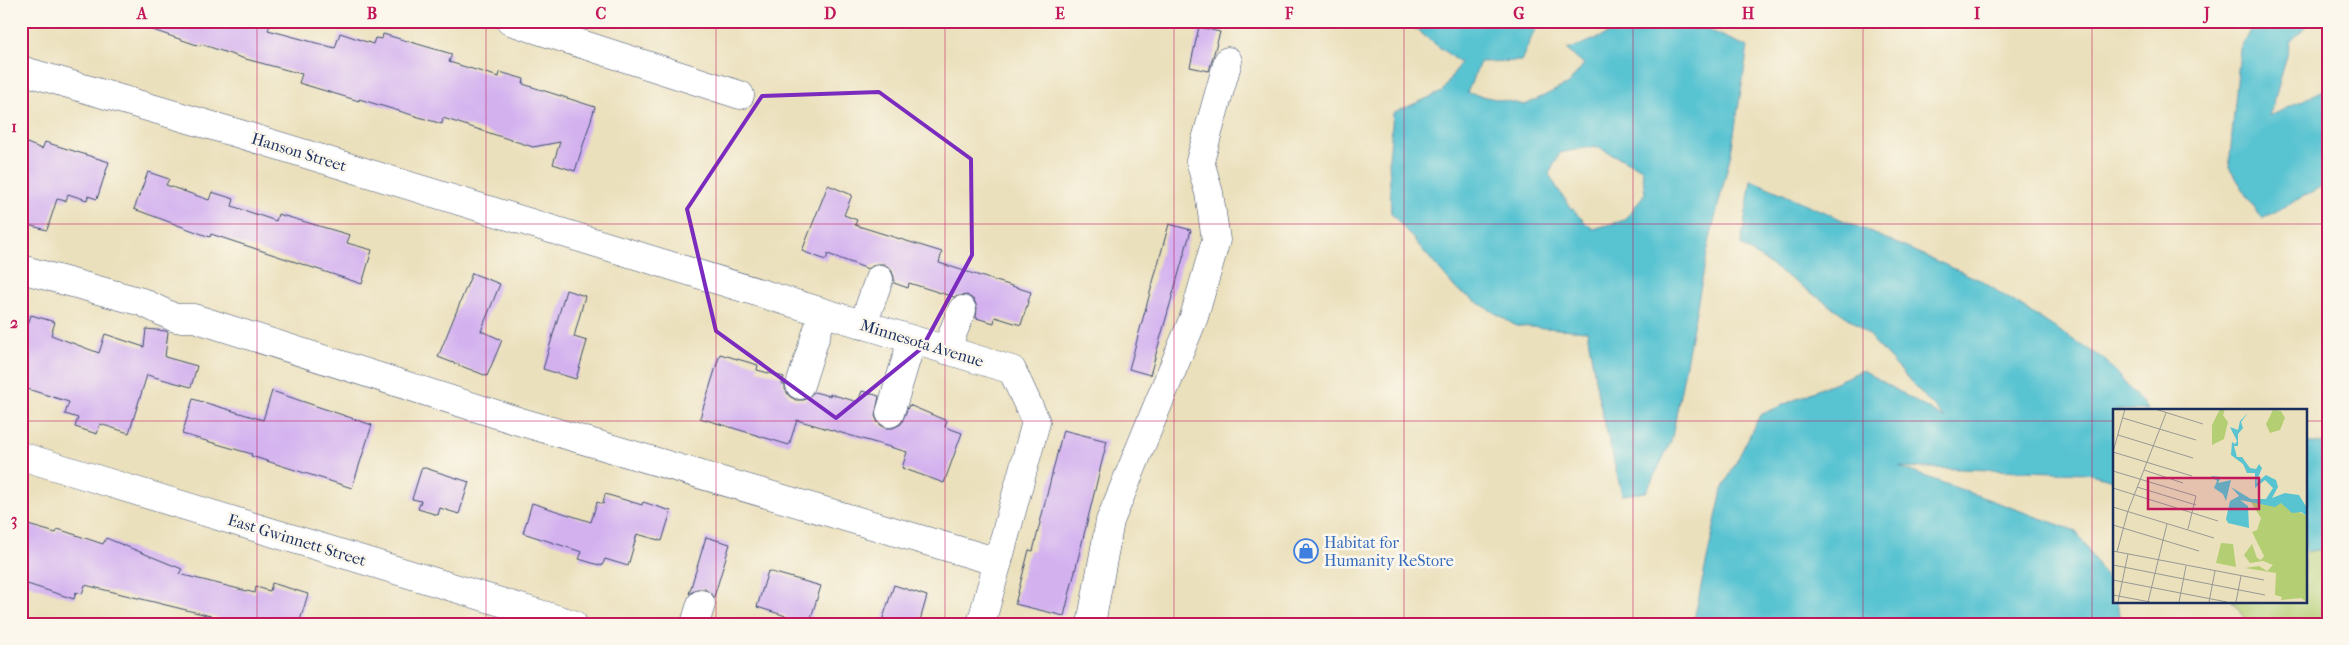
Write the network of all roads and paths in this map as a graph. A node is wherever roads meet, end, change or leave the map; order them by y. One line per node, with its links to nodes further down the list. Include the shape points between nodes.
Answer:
1 (510, 21): 4 (street)
2 (1228, 61): 19 (street, via 1200,161 1216,240 1194,317 1110,520)
3 (21, 70): 5 (street, Hanson Street)
4 (740, 95)
5 (576, 238): 9 (street, Minnesota Avenue)
6 (21, 269): 16 (street, via 142,302 175,318 194,318 518,421)
7 (879, 279): 10 (street)
8 (962, 310): 12 (street)
9 (823, 313): 10 (street, Minnesota Avenue); 13 (street)
10 (863, 324): 11 (street, Minnesota Avenue)
11 (912, 340): 12 (street, Minnesota Avenue); 14 (street)
12 (946, 350): 16 (street, Minnesota Avenue, via 1012,370 1036,422)
13 (800, 386)
14 (890, 413)
15 (21, 456): 17 (street, East Gwinnett Street)
16 (998, 562): 18 (street, Minnesota Avenue)
17 (572, 624)
18 (982, 624)
19 (1092, 624)

